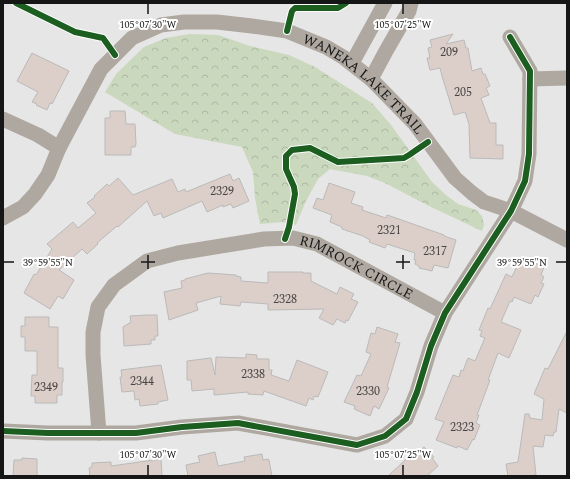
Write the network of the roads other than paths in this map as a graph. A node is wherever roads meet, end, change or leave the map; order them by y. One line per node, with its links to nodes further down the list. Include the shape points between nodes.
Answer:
1 (385, 3): 4 (street)
2 (411, 3): 6 (street)
3 (510, 38): 7 (street, via 530,71)
4 (352, 63): 6 (street, WANEKA LAKE TRAIL); 9 (street, WANEKA LAKE TRAIL, via 326,46 288,32 217,22 184,22 161,26 132,38 102,69)
5 (567, 78): 7 (street)
6 (371, 79): 10 (street, WANEKA LAKE TRAIL, via 415,124 455,178 484,202)
7 (530, 79): 10 (street, via 529,154 525,181)
8 (3, 118): 9 (street)
9 (59, 148): 11 (street, WANEKA LAKE TRAIL, via 48,175 35,194 23,207)
10 (511, 211): 12 (street, WANEKA LAKE TRAIL); 13 (street)
11 (3, 218)
12 (567, 240)
13 (445, 313): 15 (street, via 406,419 385,436 357,445 238,423 136,433); 15 (street, RIMROCK CIRCLE, via 317,244 293,238 264,239 178,253 147,261 114,285 98,307 93,332 93,355)
14 (3, 431): 15 (street)
15 (99, 433)

